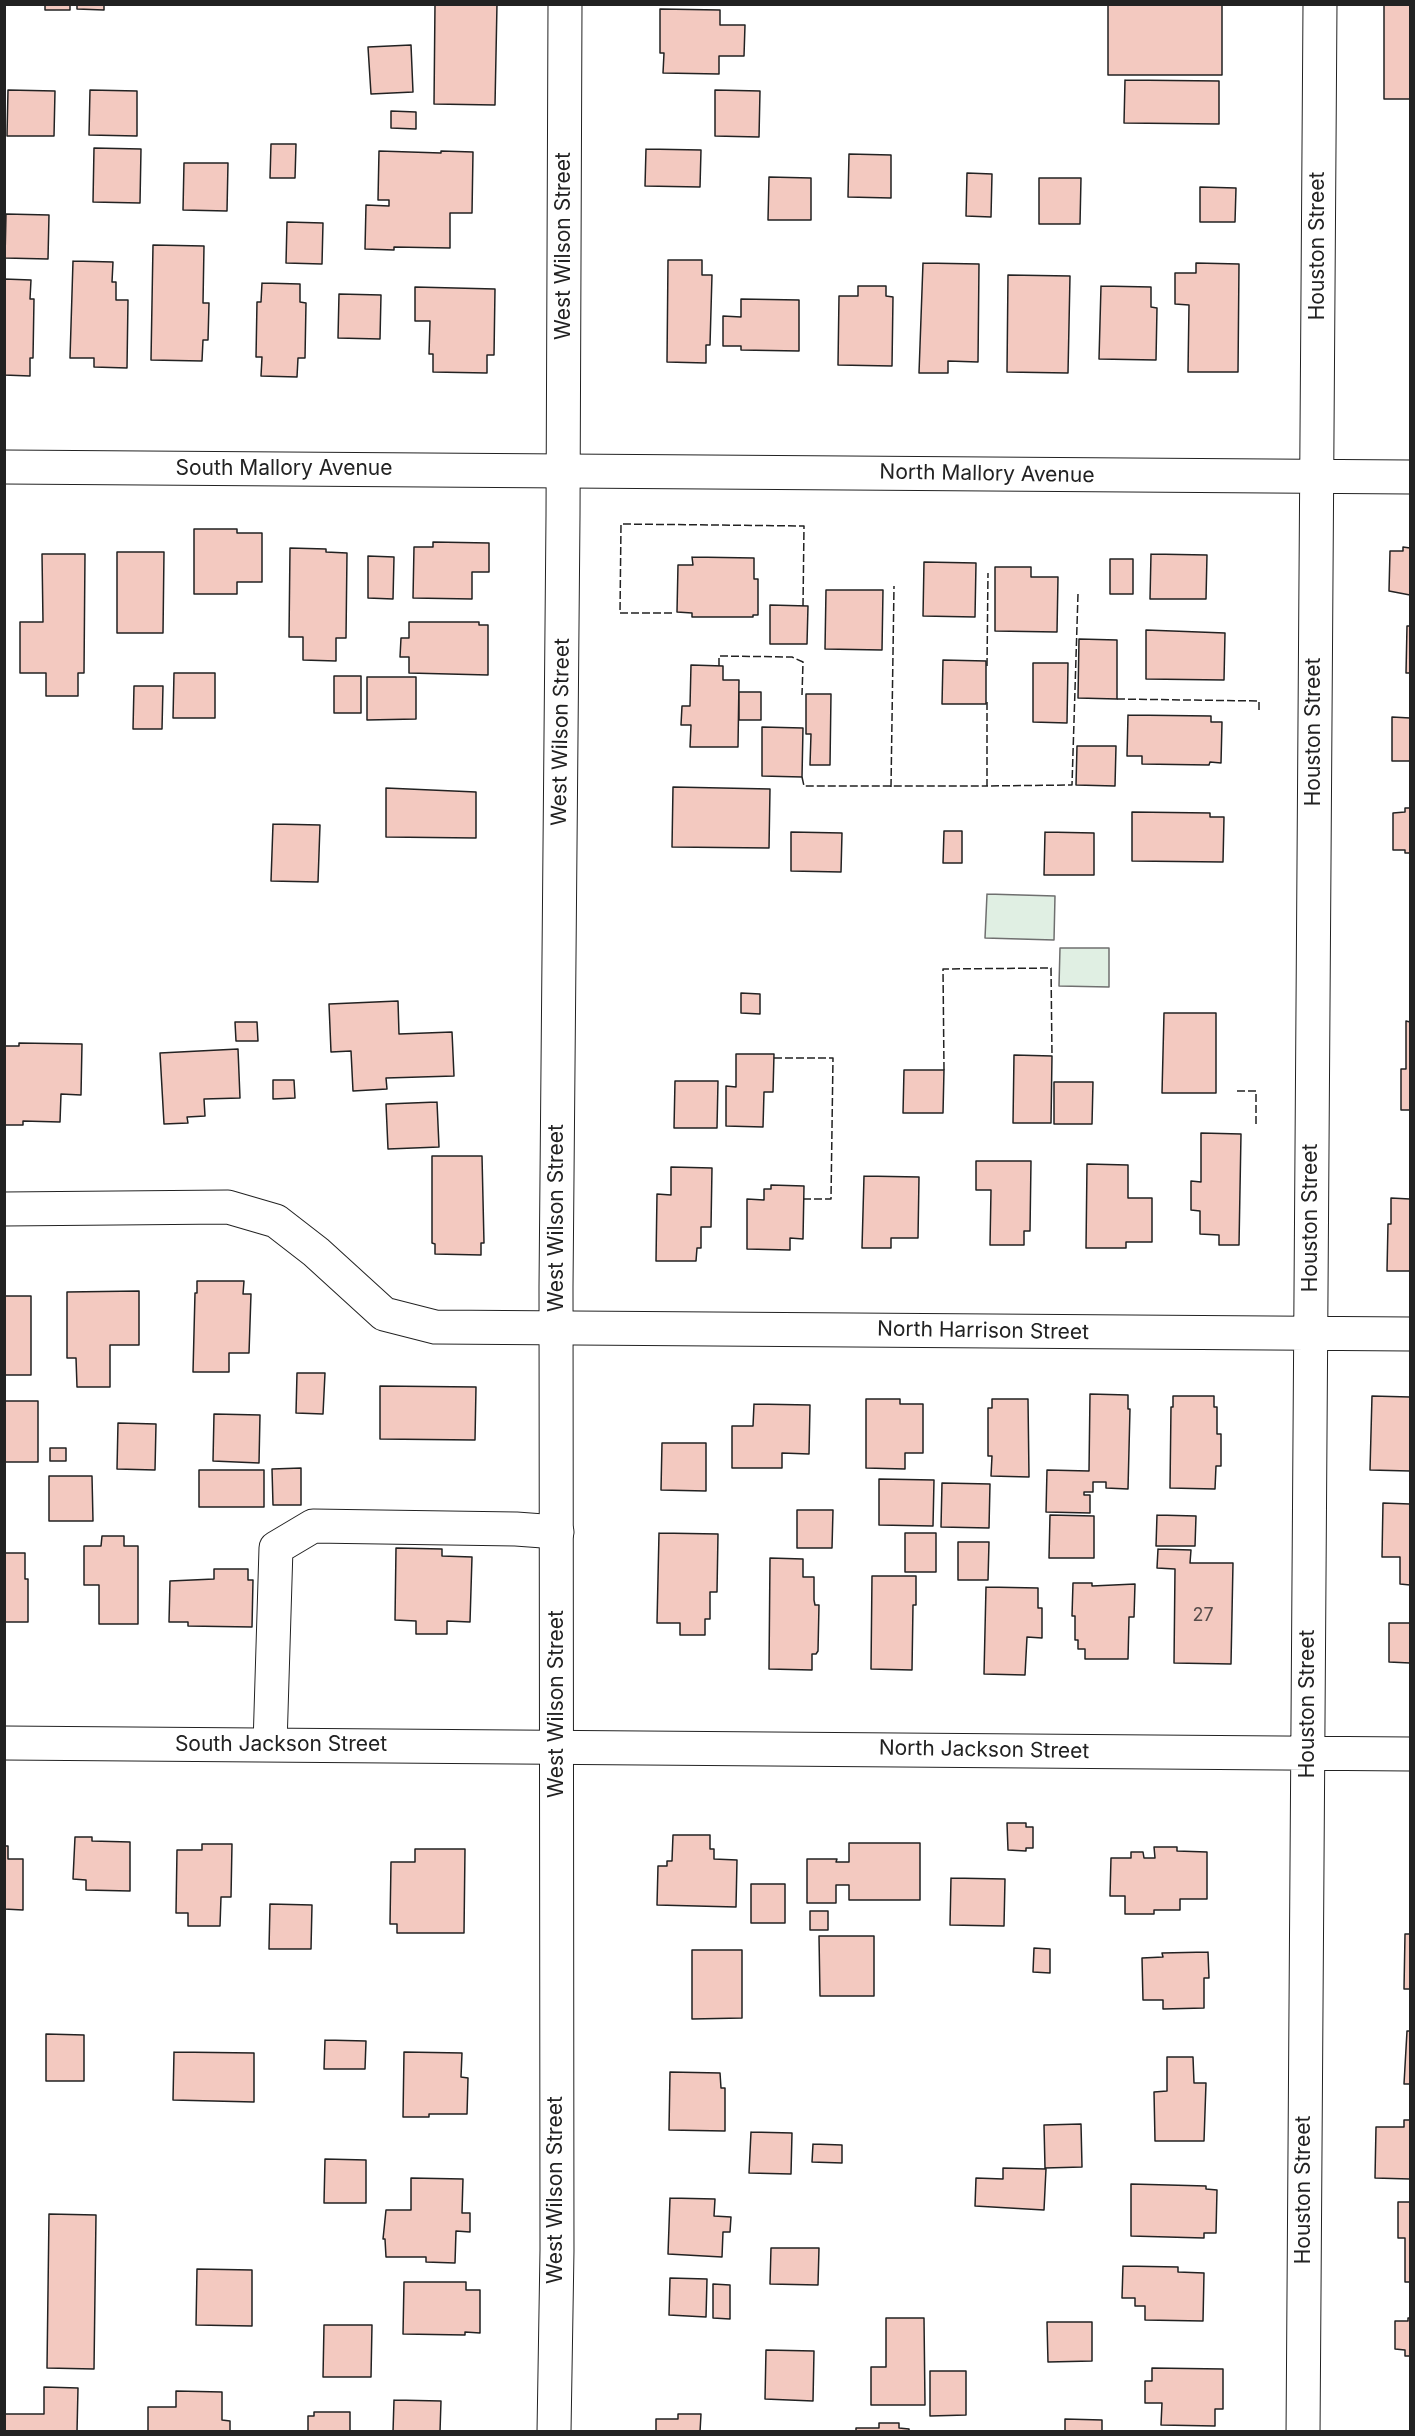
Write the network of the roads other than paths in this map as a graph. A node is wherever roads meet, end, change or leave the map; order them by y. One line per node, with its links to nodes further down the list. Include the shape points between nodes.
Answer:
1 (565, 4): 4 (street, West Wilson Street)
2 (1320, 4): 5 (street, Houston Street)
3 (4, 467): 4 (street, South Mallory Avenue)
4 (564, 470): 5 (street, North Mallory Avenue); 8 (street, West Wilson Street)
5 (1316, 477): 6 (street, North Mallory Avenue); 9 (street, Houston Street)
6 (1410, 477)
7 (4, 1209): 8 (street, North Harrison Street, via 228,1208 276,1221 384,1314 435,1327)
8 (556, 1328): 9 (street, North Harrison Street); 11 (street, West Wilson Street)
9 (1310, 1334): 10 (street, North Harrison Street); 15 (street, Houston Street)
10 (1410, 1334)
11 (557, 1532): 13 (street, via 313,1526 276,1548); 14 (street, West Wilson Street)
12 (4, 1743): 13 (street, South Jackson Street)
13 (270, 1745): 14 (street, South Jackson Street)
14 (558, 1747): 15 (street, North Jackson Street); 17 (street, West Wilson Street)
15 (1307, 1754): 16 (street, North Jackson Street); 18 (street, Houston Street)
16 (1410, 1754)
17 (554, 2432)
18 (1303, 2432)

